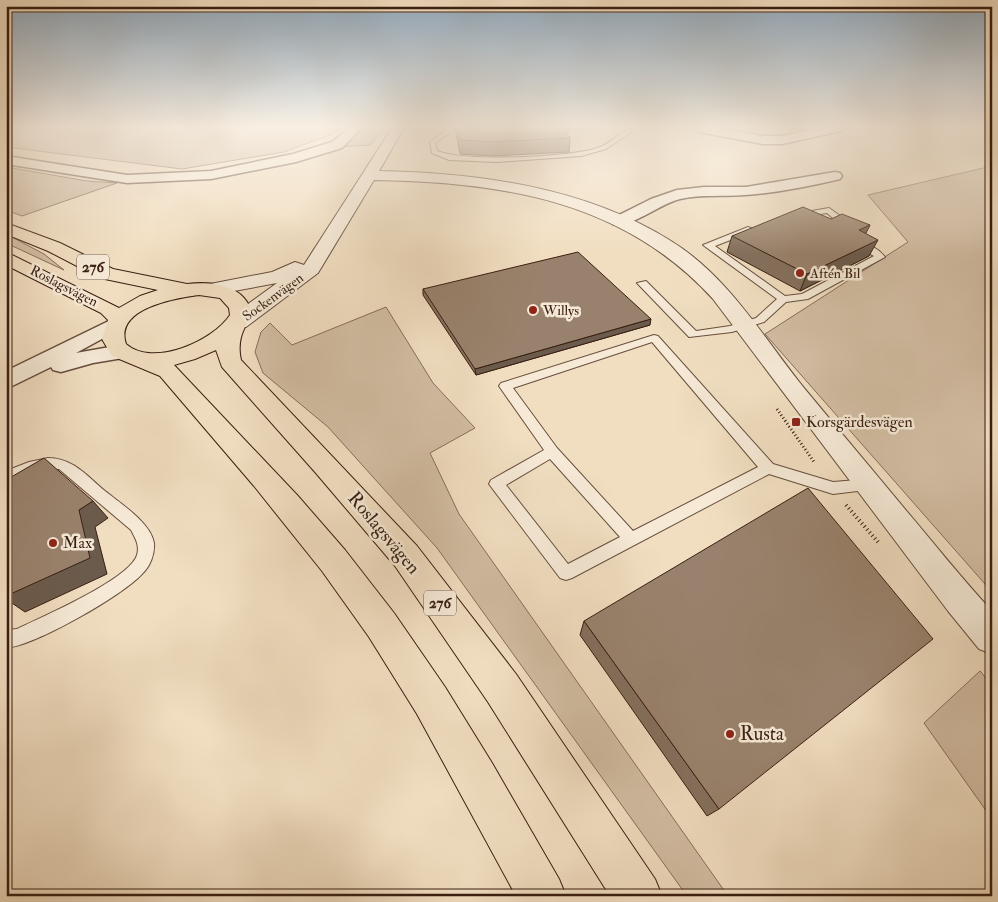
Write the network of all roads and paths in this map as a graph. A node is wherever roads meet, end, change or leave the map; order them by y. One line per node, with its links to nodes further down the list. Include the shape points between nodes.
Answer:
1 (70, 170): 2 (street, via 126,179 211,175)
2 (236, 170)
3 (371, 170): 4 (street, Sockenvägen)
4 (368, 175): 7 (street, via 449,180 526,192 587,207); 12 (street, Sockenvägen)
5 (835, 176): 7 (street, via 746,191 677,195)
6 (793, 215): 8 (lane, via 829,210)
7 (619, 221): 19 (street, via 664,244 682,258 723,295)
8 (843, 222)
9 (758, 226): 17 (lane, via 708,245)
10 (6, 228): 16 (main road, Roslagsvägen / 276, via 54,247 107,274)
11 (862, 246): 17 (lane, via 880,257 804,297)
12 (325, 248): 15 (street, Sockenvägen, via 303,264 277,276); 20 (street, Sockenvägen, via 311,269 264,301)
13 (6, 258): 18 (main road, Roslagsvägen / 276, via 108,309)
14 (642, 283): 19 (lane, via 693,335)
15 (212, 289): 16 (main road); 20 (main road, Roslagsvägen, via 232,295 238,301 241,307)
16 (185, 290): 18 (main road, via 144,302)
17 (783, 298): 19 (lane, via 760,320)
18 (118, 321): 21 (main road, via 112,339); 22 (street)
19 (745, 325): 27 (street)
20 (235, 326): 21 (main road, via 213,344 185,355 156,359); 32 (main road, Roslagsvägen / 276, via 227,346 230,362 406,556 502,688)
21 (131, 355): 23 (street, via 91,356 54,367); 31 (main road, via 168,371 301,519 356,590 419,681)
22 (6, 381)
23 (6, 392)
24 (552, 452): 25 (lane, via 505,386 654,338); 28 (lane); 28 (lane, via 496,484 566,573)
25 (768, 468): 27 (lane, via 834,488); 28 (lane)
26 (6, 478): 30 (lane, via 23,468 51,462 63,464 136,525 146,542 145,556 138,568 113,589 19,638)
27 (869, 486): 29 (street)
28 (631, 539)
29 (992, 637)
30 (6, 639)
31 (542, 896)
32 (638, 896)

